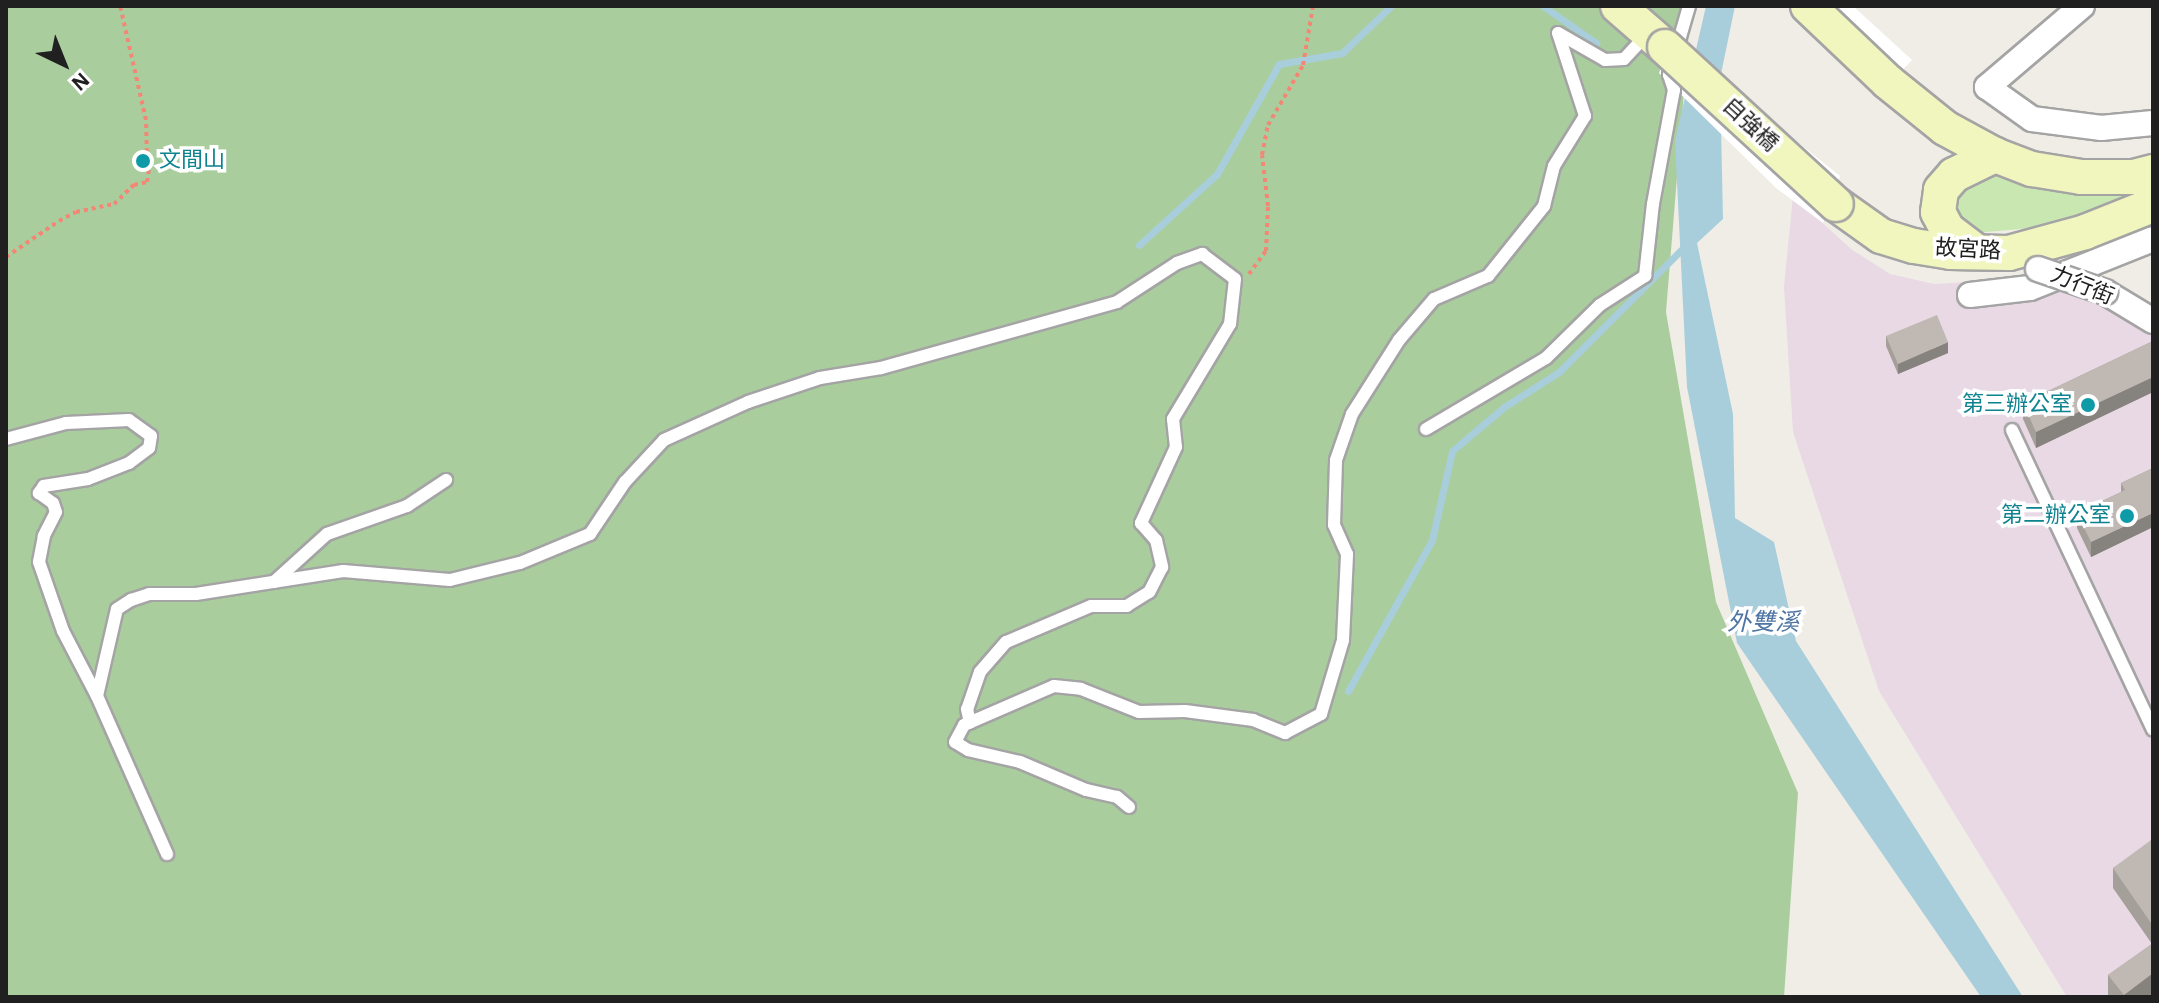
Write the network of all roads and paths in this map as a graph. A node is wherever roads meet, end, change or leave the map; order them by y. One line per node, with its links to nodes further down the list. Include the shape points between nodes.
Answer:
1 (120, 6): 14 (path, via 146,120 147,182 134,185 114,204 59,221)
2 (1313, 6): 16 (path, via 1303,65 1268,125 1262,155 1266,251 1249,274)
3 (1618, 6): 7 (main road, 自強橋)
4 (1689, 6): 19 (lane, via 1669,75 1674,90 1645,276 1600,305 1546,358)
5 (1808, 6): 9 (main road, via 1945,128)
6 (2082, 6): 8 (street, via 1987,87 2032,119 2101,128)
7 (1650, 46): 11 (main road, 自強橋, bridge); 25 (lane, via 1624,59 1605,60 1558,33 1585,116 1554,166 1544,206 1488,276 1434,299 1399,340 1352,414 1336,460 1334,525 1347,554 1343,640 1321,714 1285,733 1253,720 1185,711 1139,712 1081,689 1054,686)
8 (2153, 123)
9 (1995, 155): 10 (main road, via 2032,169 2081,177); 15 (main road, via 1962,170 1941,190 1938,212 1947,229)
10 (2153, 172)
11 (1836, 204): 15 (main road, 故宮路, via 1881,236)
12 (2153, 205): 15 (main road, 故宮路)
13 (2153, 239): 17 (street, via 2030,288)
14 (6, 257)
15 (2008, 258): 18 (street, 力行街, bridge, via 2105,292)
16 (1235, 279): 23 (lane, via 1202,254 1177,263 1117,302 881,368 820,378 748,402 664,440 625,482 590,534 520,563 450,580 343,571); 25 (lane, via 1230,324 1173,419 1176,447 1141,523 1156,540 1162,567 1149,592 1127,606 1091,606 1006,642 980,672 967,709)
17 (1970, 295)
18 (2153, 321)
19 (1426, 429)
20 (2012, 430): 26 (lane)
21 (6, 439): 24 (lane, via 66,423 129,420 151,436 149,448 129,463 88,479 44,486 39,493 56,512 39,562 63,631)
22 (446, 480): 23 (lane, via 407,506 327,534)
23 (274, 582): 24 (lane, via 196,594 149,594 117,609)
24 (97, 696): 28 (lane)
25 (970, 723): 27 (lane, via 955,742 968,750 1020,762 1117,797)
26 (2153, 729)
27 (1129, 807)
28 (167, 854)

